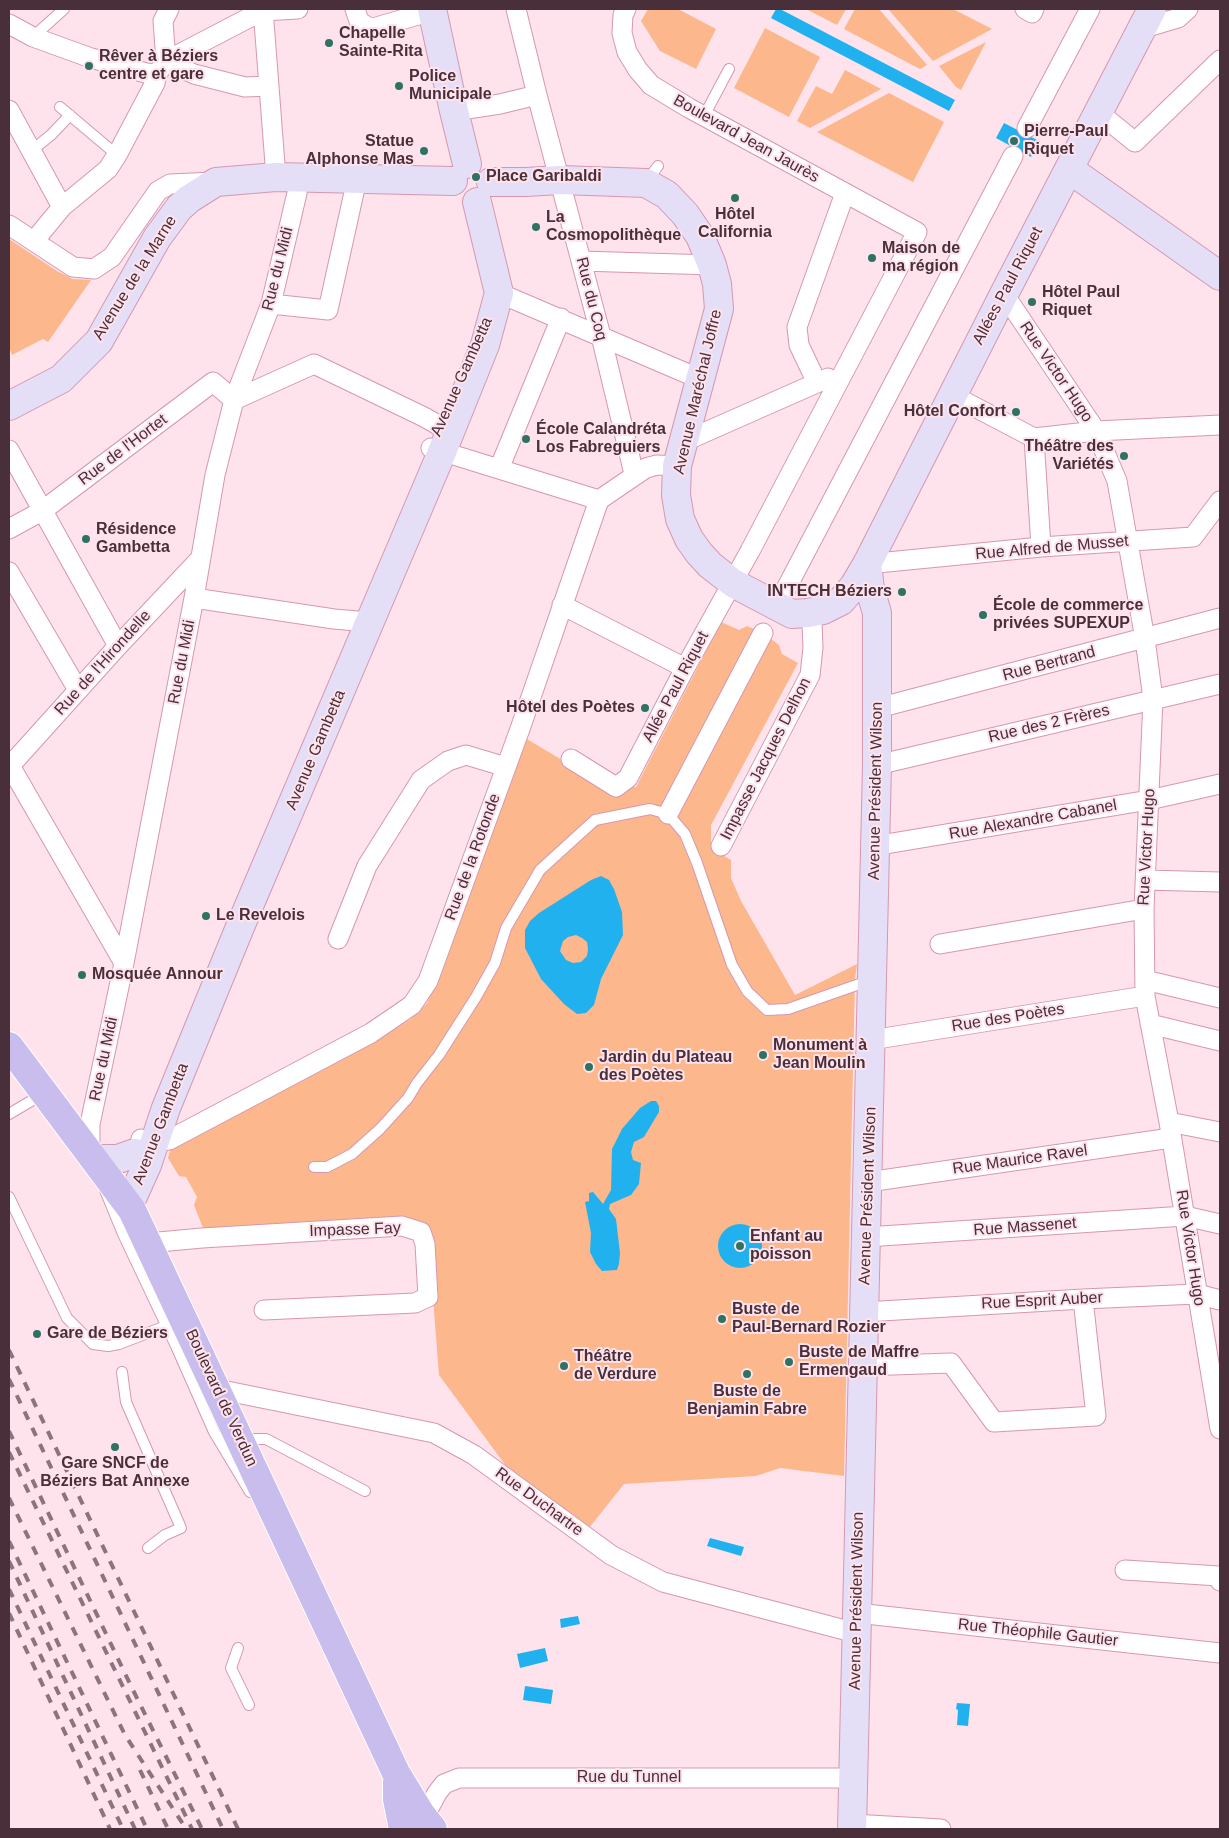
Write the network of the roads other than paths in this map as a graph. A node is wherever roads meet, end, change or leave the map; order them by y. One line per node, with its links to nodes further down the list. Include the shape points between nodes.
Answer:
1 (64, 9): 13 (lane)
2 (169, 9): 15 (street, via 163,21)
3 (298, 9): 9 (street)
4 (355, 9): 10 (street, via 358,21 373,28)
5 (516, 9): 18 (street, Rue du Coq)
6 (626, 9): 24 (street, Boulevard Jean Jaurès, via 622,33 627,52 638,70 651,85)
7 (1090, 9): 25 (street)
8 (1188, 9): 11 (street, via 1178,18)
9 (263, 10): 15 (street); 17 (street, Rue du Midi)
10 (432, 10): 21 (main road)
11 (1146, 19): 22 (main road, Allées Paul Riquet)
12 (9, 24): 13 (street)
13 (33, 37): 15 (street, via 146,73)
14 (1220, 60): 22 (street, via 1136,142)
15 (162, 68): 17 (street, via 245,87); 27 (street)
16 (729, 69): 24 (lane)
17 (269, 86): 31 (street, Rue du Midi)
18 (536, 95): 21 (street); 33 (street, Rue du Coq)
19 (60, 107): 23 (lane)
20 (9, 110): 26 (street)
21 (454, 111): 30 (main road)
22 (1098, 112): 29 (main road, Allées Paul Riquet)
23 (70, 115): 26 (lane); 27 (lane)
24 (704, 116): 36 (street, Boulevard Jean Jaurès)
25 (1027, 128)
26 (31, 151): 37 (street)
27 (117, 155): 37 (street, via 108,169)
28 (1013, 156): 75 (street)
29 (1069, 169): 42 (main road); 44 (main road, Allées Paul Riquet)
30 (460, 172): 32 (main road, Avenue de la Marne); 35 (main road, via 476,164 484,167 489,174)
31 (287, 177): 32 (main road, Avenue de la Marne); 34 (main road, Avenue de la Marne); 45 (street, Rue du Midi, via 297,193)
32 (357, 179): 45 (street, via 328,310)
33 (560, 180): 35 (main road, Avenue Maréchal Joffre); 40 (street, Rue du Coq); 41 (main road, Avenue Maréchal Joffre, via 652,174 700,236)
34 (216, 182): 39 (street, via 170,184 158,191 112,257 94,269 73,267); 53 (main road, Avenue de la Marne, via 179,208 158,238 99,341 61,380)
35 (484, 192): 43 (main road)
36 (845, 193): 48 (street, Boulevard Jean Jaurès, via 917,232); 50 (street, via 798,327 799,345)
37 (62, 207): 39 (street)
38 (9, 225): 39 (street)
39 (34, 241)
40 (581, 261): 41 (street); 47 (street, Rue du Coq)
41 (712, 265): 49 (main road, Avenue Maréchal Joffre, via 718,284 719,309)
42 (1220, 276)
43 (499, 293): 46 (street); 57 (main road, Avenue Gambetta)
44 (1004, 294): 51 (main road, Allées Paul Riquet); 55 (street, Rue Victor Hugo)
45 (271, 304): 52 (street, Rue du Midi)
46 (561, 318): 47 (street); 60 (street)
47 (601, 336): 49 (street); 61 (street, Rue du Coq)
48 (844, 371): 50 (street); 71 (street)
49 (700, 379): 59 (main road, Avenue Maréchal Joffre)
50 (817, 383): 59 (street)
51 (952, 395): 56 (street); 69 (main road, Allées Paul Riquet)
52 (234, 400): 57 (street, via 314,364 424,417); 64 (street, Rue de l'Hortet, via 213,382); 68 (street, Rue du Midi, via 215,475)
53 (9, 406)
54 (1220, 425): 55 (street)
55 (1096, 431): 56 (street); 66 (street, Rue Victor Hugo, via 1117,480)
56 (1034, 438): 67 (street)
57 (437, 442): 60 (street); 79 (main road, Avenue Gambetta)
58 (9, 450): 64 (street)
59 (680, 454): 61 (street); 71 (main road, Avenue Maréchal Joffre, via 676,495 680,519 699,553)
60 (499, 469): 62 (street)
61 (634, 474): 62 (street)
62 (599, 500): 74 (street, Rue de la Rotonde)
63 (1220, 501): 66 (street, Rue Alfred de Musset, via 1193,537)
64 (42, 511): 65 (street, Rue de l'Hortet); 82 (street)
65 (9, 529)
66 (1127, 542): 67 (street, Rue Alfred de Musset); 81 (street, Rue Victor Hugo)
67 (1041, 547): 69 (street, Rue Alfred de Musset)
68 (199, 560): 72 (street, Rue du Midi); 82 (street, Rue de l'Hirondelle)
69 (867, 564): 73 (main road); 77 (main road, Avenue Président Wilson)
70 (9, 572): 85 (street)
71 (733, 583): 75 (main road, Avenue Maréchal Joffre); 83 (street, Allée Paul Riquet)
72 (194, 598): 79 (street); 102 (street, Rue du Midi)
73 (841, 601): 76 (main road); 77 (main road, via 856,602)
74 (562, 605): 83 (street); 91 (street, Rue de la Rotonde)
75 (777, 606): 76 (main road, Avenue Maréchal Joffre, via 792,614)
76 (808, 613): 95 (street, Impasse Jacques Delhon, via 814,648 810,675)
77 (877, 613): 87 (main road, Avenue Président Wilson)
78 (1220, 618): 81 (street, Rue Bertrand)
79 (361, 622): 114 (main road, Avenue Gambetta, via 346,646 234,924 156,1092)
80 (763, 633): 94 (street)
81 (1145, 639): 86 (street, Rue Victor Hugo); 87 (street, Rue Bertrand)
82 (118, 646): 85 (street, Rue de l'Hirondelle)
83 (685, 668): 88 (street, Allée Paul Riquet, via 628,778 616,787)
84 (1220, 684): 86 (street, Rue des 2 Frères)
85 (78, 690): 90 (street, Rue de l'Hirondelle)
86 (1153, 699): 89 (street, Rue des 2 Frères); 93 (street, Rue Victor Hugo)
87 (878, 708): 89 (main road, Avenue Président Wilson)
88 (571, 759)
89 (877, 765): 96 (main road, Avenue Président Wilson)
90 (9, 766): 102 (street)
91 (506, 767): 100 (street, via 466,755 448,761 421,780 367,866); 114 (street, Rue de la Rotonde, via 428,981 412,1005 371,1033 169,1140)
92 (1220, 784): 93 (street, Rue Alexandre Cabanel)
93 (1149, 800): 96 (street, Rue Alexandre Cabanel); 97 (street, Rue Victor Hugo)
94 (668, 814): 103 (lane, via 684,834 697,863 732,965 747,991 767,1010 788,1009); 116 (lane, via 650,808 595,820 540,870 506,928 495,963 476,997 408,1098 352,1154 327,1167)
95 (721, 846)
96 (874, 846): 103 (main road, Avenue Président Wilson)
97 (1146, 880): 98 (street); 99 (street, Rue Victor Hugo)
98 (1220, 882)
99 (1144, 909): 101 (street); 104 (street, Rue Victor Hugo)
100 (338, 938)
101 (940, 944)
102 (124, 963): 115 (street, Rue du Midi, via 90,1124)
103 (872, 980): 107 (main road, Avenue Président Wilson)
104 (1145, 988): 105 (street); 106 (street, Rue Victor Hugo); 107 (street, Rue des Poètes)
105 (1220, 998)
106 (1150, 1024): 108 (street); 112 (street, Rue Victor Hugo)
107 (871, 1040): 117 (main road, Avenue Président Wilson)
108 (1220, 1041)
109 (9, 1046): 110 (main road, Boulevard de Verdun)
110 (45, 1093): 111 (lane); 115 (main road, Boulevard de Verdun)
111 (9, 1114)
112 (1170, 1130): 113 (street, Rue Maurice Ravel); 117 (street, Rue Maurice Ravel); 120 (street, Rue Victor Hugo)
113 (1220, 1132)
114 (143, 1145): 115 (main road, Avenue Gambetta, via 118,1159); 119 (main road, Avenue Gambetta, via 147,1166)
115 (92, 1156): 119 (main road, Boulevard de Verdun); 129 (lane, via 123,1234)
116 (314, 1167)
117 (868, 1182): 122 (main road, Avenue Président Wilson)
118 (9, 1197): 129 (lane, via 67,1318 93,1344 119,1344)
119 (124, 1198): 123 (main road, Boulevard de Verdun)
120 (1185, 1216): 121 (street, Rue Massenet); 122 (street, Rue Massenet); 124 (street, Rue Victor Hugo)
121 (1220, 1224)
122 (866, 1237): 128 (main road, Avenue Président Wilson)
123 (148, 1243): 127 (street, Impasse Fay, via 402,1226 420,1232 425,1244 428,1297 414,1303); 132 (main road, Boulevard de Verdun)
124 (1197, 1294): 125 (street, Rue Esprit Auber); 126 (street, Rue Esprit Auber); 133 (street, Rue Victor Hugo)
125 (1083, 1299): 128 (street, Rue Esprit Auber); 130 (street, via 1096,1416 994,1422 951,1363)
126 (1220, 1300)
127 (264, 1310)
128 (864, 1312): 130 (main road, Avenue Président Wilson)
129 (166, 1326): 137 (lane, via 214,1432 258,1505)
130 (863, 1366): 140 (main road, Avenue Président Wilson)
131 (122, 1372): 136 (lane, via 126,1402 181,1528)
132 (217, 1389): 134 (main road, Boulevard de Verdun); 140 (street, Rue Duchartre, via 434,1433 474,1455 611,1555 663,1582)
133 (1220, 1429)
134 (239, 1439): 135 (lane, via 266,1439); 137 (main road, Boulevard de Verdun)
135 (366, 1491)
136 (148, 1548)
137 (292, 1552): 145 (main road, Boulevard de Verdun)
138 (1125, 1570): 139 (street, via 1219,1576)
139 (1220, 1581)
140 (857, 1623): 142 (street, Rue Théophile Gautier); 144 (main road, Avenue Président Wilson)
141 (238, 1648): 143 (lane, via 231,1668)
142 (1220, 1653)
143 (249, 1705)
144 (854, 1778): 145 (street, Rue du Tunnel, via 459,1778 444,1784); 146 (main road, Avenue Président Wilson)
145 (419, 1824)
146 (852, 1826): 147 (street)
147 (941, 1829)

